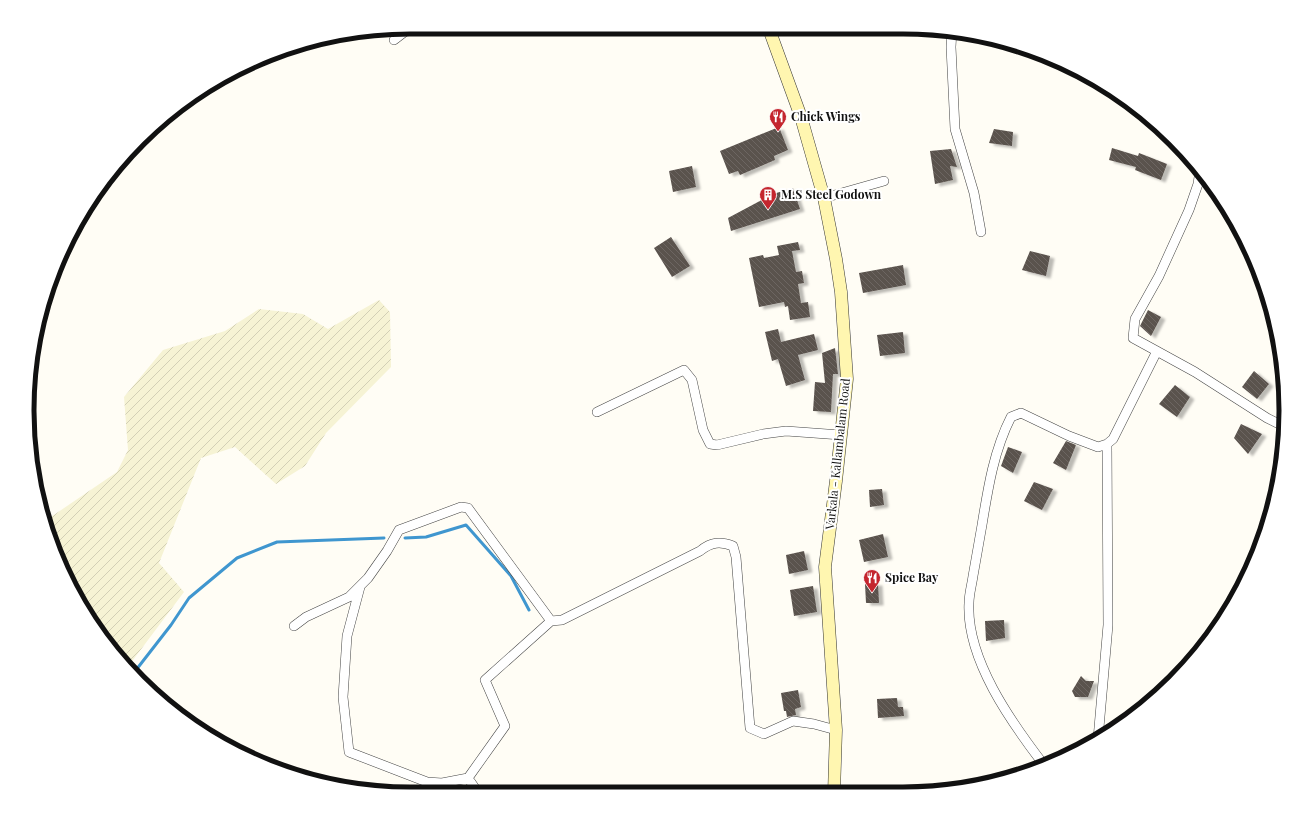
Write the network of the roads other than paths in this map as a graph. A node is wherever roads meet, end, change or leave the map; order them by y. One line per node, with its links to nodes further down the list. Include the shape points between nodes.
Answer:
1 (401, 34): 4 (street)
2 (771, 34): 7 (main road, Varkala - Kallambalam Road, via 801,117)
3 (952, 37): 8 (street, via 955,129 974,193)
4 (394, 40)
5 (1199, 178): 9 (street, via 1189,210 1159,276 1135,319 1133,338)
6 (884, 181): 7 (street)
7 (824, 198): 12 (main road, Varkala - Kallambalam Road, via 842,300 847,379)
8 (981, 232)
9 (1157, 351): 11 (street); 13 (street, via 1113,439)
10 (597, 412): 12 (street, via 684,370 692,380 703,430 710,444 718,445 786,431)
11 (1278, 424)
12 (841, 435): 17 (main road, Varkala - Kallambalam Road, via 825,568)
13 (1107, 444): 18 (street, via 1108,625); 19 (street, via 1098,447 1021,413 1011,416 994,459 969,602 970,632 978,658 993,689)
14 (360, 586): 15 (street, via 387,551 399,530 461,507 468,508); 16 (street, via 349,597 306,617); 20 (street, via 347,636 343,697 349,752 427,782 442,783)
15 (551, 621): 17 (street, via 562,620 700,551 708,544 725,543 733,546 750,728 764,734 793,721); 20 (street, via 485,680 505,726)
16 (294, 626)
17 (836, 730): 22 (main road, Varkala - Kallambalam Road)
18 (1098, 732)
19 (1041, 760)
20 (468, 778): 21 (street)
21 (475, 787)
22 (834, 787)

